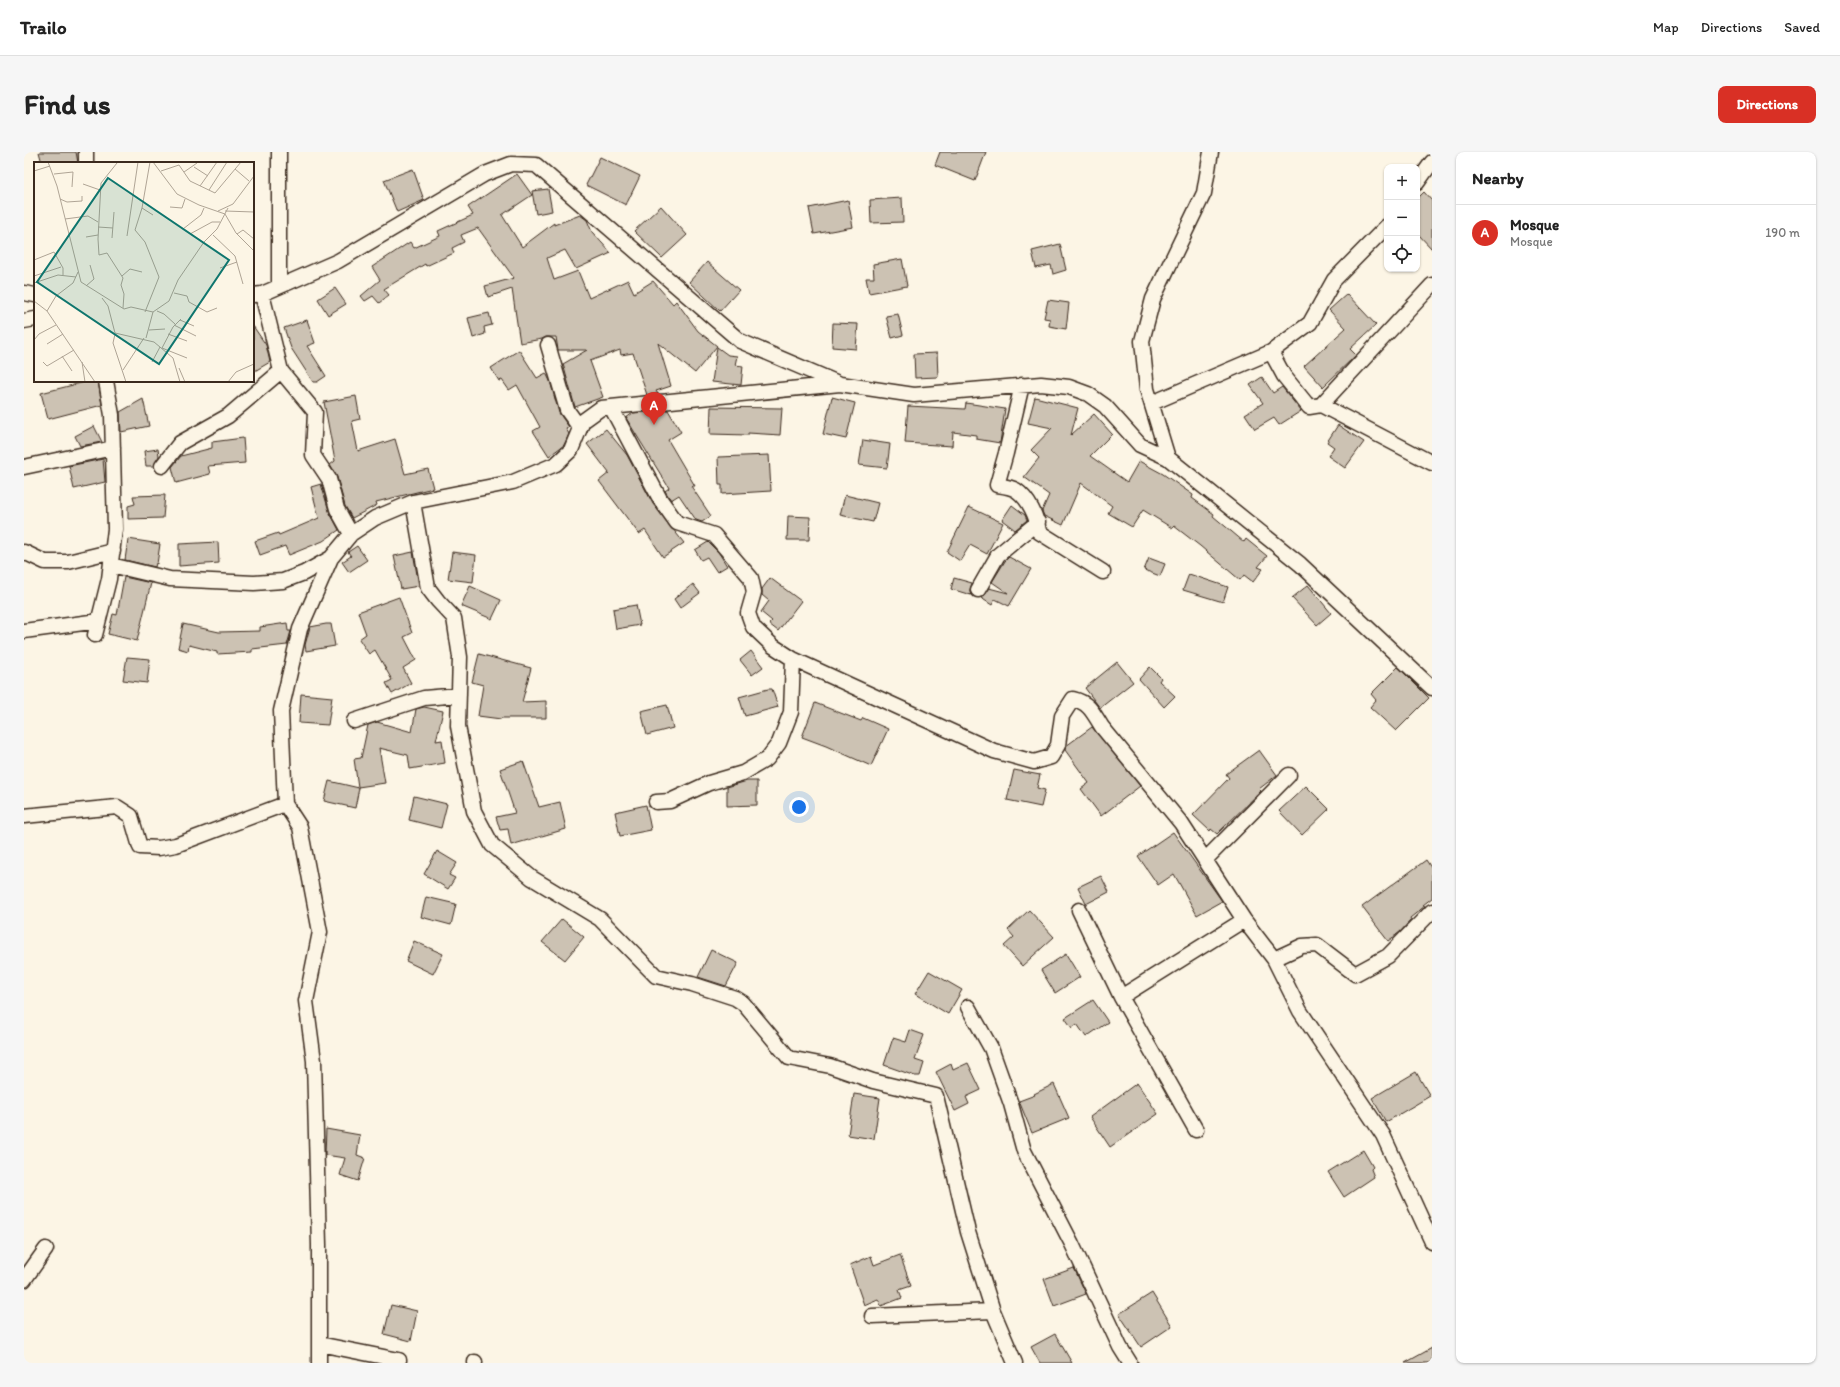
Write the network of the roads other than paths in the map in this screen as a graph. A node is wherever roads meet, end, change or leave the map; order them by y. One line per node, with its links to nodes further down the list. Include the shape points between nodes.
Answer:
1 (278, 152): 8 (street)
2 (1211, 152): 20 (street, via 1204,193 1153,299 1142,341 1147,389)
3 (534, 159): 8 (street, via 485,174 338,261); 18 (street, via 740,341)
4 (1432, 162): 5 (street)
5 (1420, 179)
6 (1384, 229): 15 (street, via 1334,280 1310,323)
7 (1432, 285): 21 (street)
8 (279, 286): 11 (street)
9 (24, 293): 10 (street)
10 (34, 295)
11 (257, 295): 16 (street)
12 (34, 319): 13 (street)
13 (24, 321)
14 (548, 345): 23 (street, via 567,410)
15 (1271, 352): 20 (street); 21 (street, via 1284,376 1309,407)
16 (281, 371): 27 (street, via 228,416 180,443); 31 (street, via 315,412 313,456 329,480 337,509)
17 (106, 382): 24 (street, via 112,415)
18 (840, 384): 19 (street, via 914,395); 22 (street)
19 (1022, 385): 25 (street, via 1069,387 1088,394 1105,406 1140,445); 30 (street, via 997,485 1016,489)
20 (1152, 403): 25 (street)
21 (1321, 405): 26 (street)
22 (611, 407): 23 (street, via 601,408 583,421); 40 (street, via 664,505 677,523 714,535 750,578 754,592 748,613 753,627 773,646)
23 (580, 428): 29 (street, via 571,450 556,464 513,482)
24 (113, 448): 28 (street); 33 (street, via 115,529)
25 (1168, 458): 41 (street, via 1300,564)
26 (1432, 463)
27 (162, 466)
28 (24, 467)
29 (413, 502): 31 (street, via 375,518); 42 (street, via 428,588 454,618 460,657)
30 (1038, 522): 35 (street, via 1039,532); 36 (street, via 998,555)
31 (351, 534): 34 (street)
32 (24, 552): 33 (street, via 45,562)
33 (112, 558): 34 (street, via 170,579 254,583 283,581); 37 (street)
34 (331, 558): 46 (street, via 300,629 281,711)
35 (1103, 572)
36 (978, 590)
37 (98, 621): 38 (street); 39 (street)
38 (24, 631)
39 (95, 635)
40 (793, 659): 45 (street, via 791,712 779,743 767,759 743,773 709,783 670,801); 48 (street, via 994,751 1034,762 1051,757 1058,745 1062,716 1072,699 1082,701 1092,710 1123,754 1181,823)
41 (1432, 688)
42 (459, 695): 43 (street, via 424,698); 60 (street, via 458,726 474,811 492,845 532,878 600,918 656,976 721,993 743,1003 789,1058 830,1066 874,1081 936,1096 968,1232)
43 (354, 721)
44 (1289, 775): 48 (street)
45 (656, 802)
46 (286, 804): 47 (street, via 176,845 159,848 140,848 131,816 117,807); 62 (street, via 300,827 320,932 306,1001 314,1061)
47 (24, 816)
48 (1205, 860): 51 (street)
49 (1079, 910): 53 (street)
50 (1432, 911): 52 (street, via 1388,956 1355,974 1317,945 1302,946)
51 (1244, 920): 52 (street); 53 (street)
52 (1274, 959): 56 (street, via 1300,1011 1383,1134)
53 (1121, 997): 55 (street)
54 (968, 1007): 66 (street, via 991,1048 1024,1151)
55 (1196, 1130)
56 (1428, 1225): 57 (street)
57 (1432, 1242)
58 (46, 1249): 59 (street)
59 (24, 1280)
60 (993, 1311): 61 (street); 65 (street)
61 (872, 1316)
62 (319, 1344): 63 (street); 64 (street)
63 (399, 1360)
64 (319, 1363)
65 (1015, 1363)
66 (1130, 1363)

